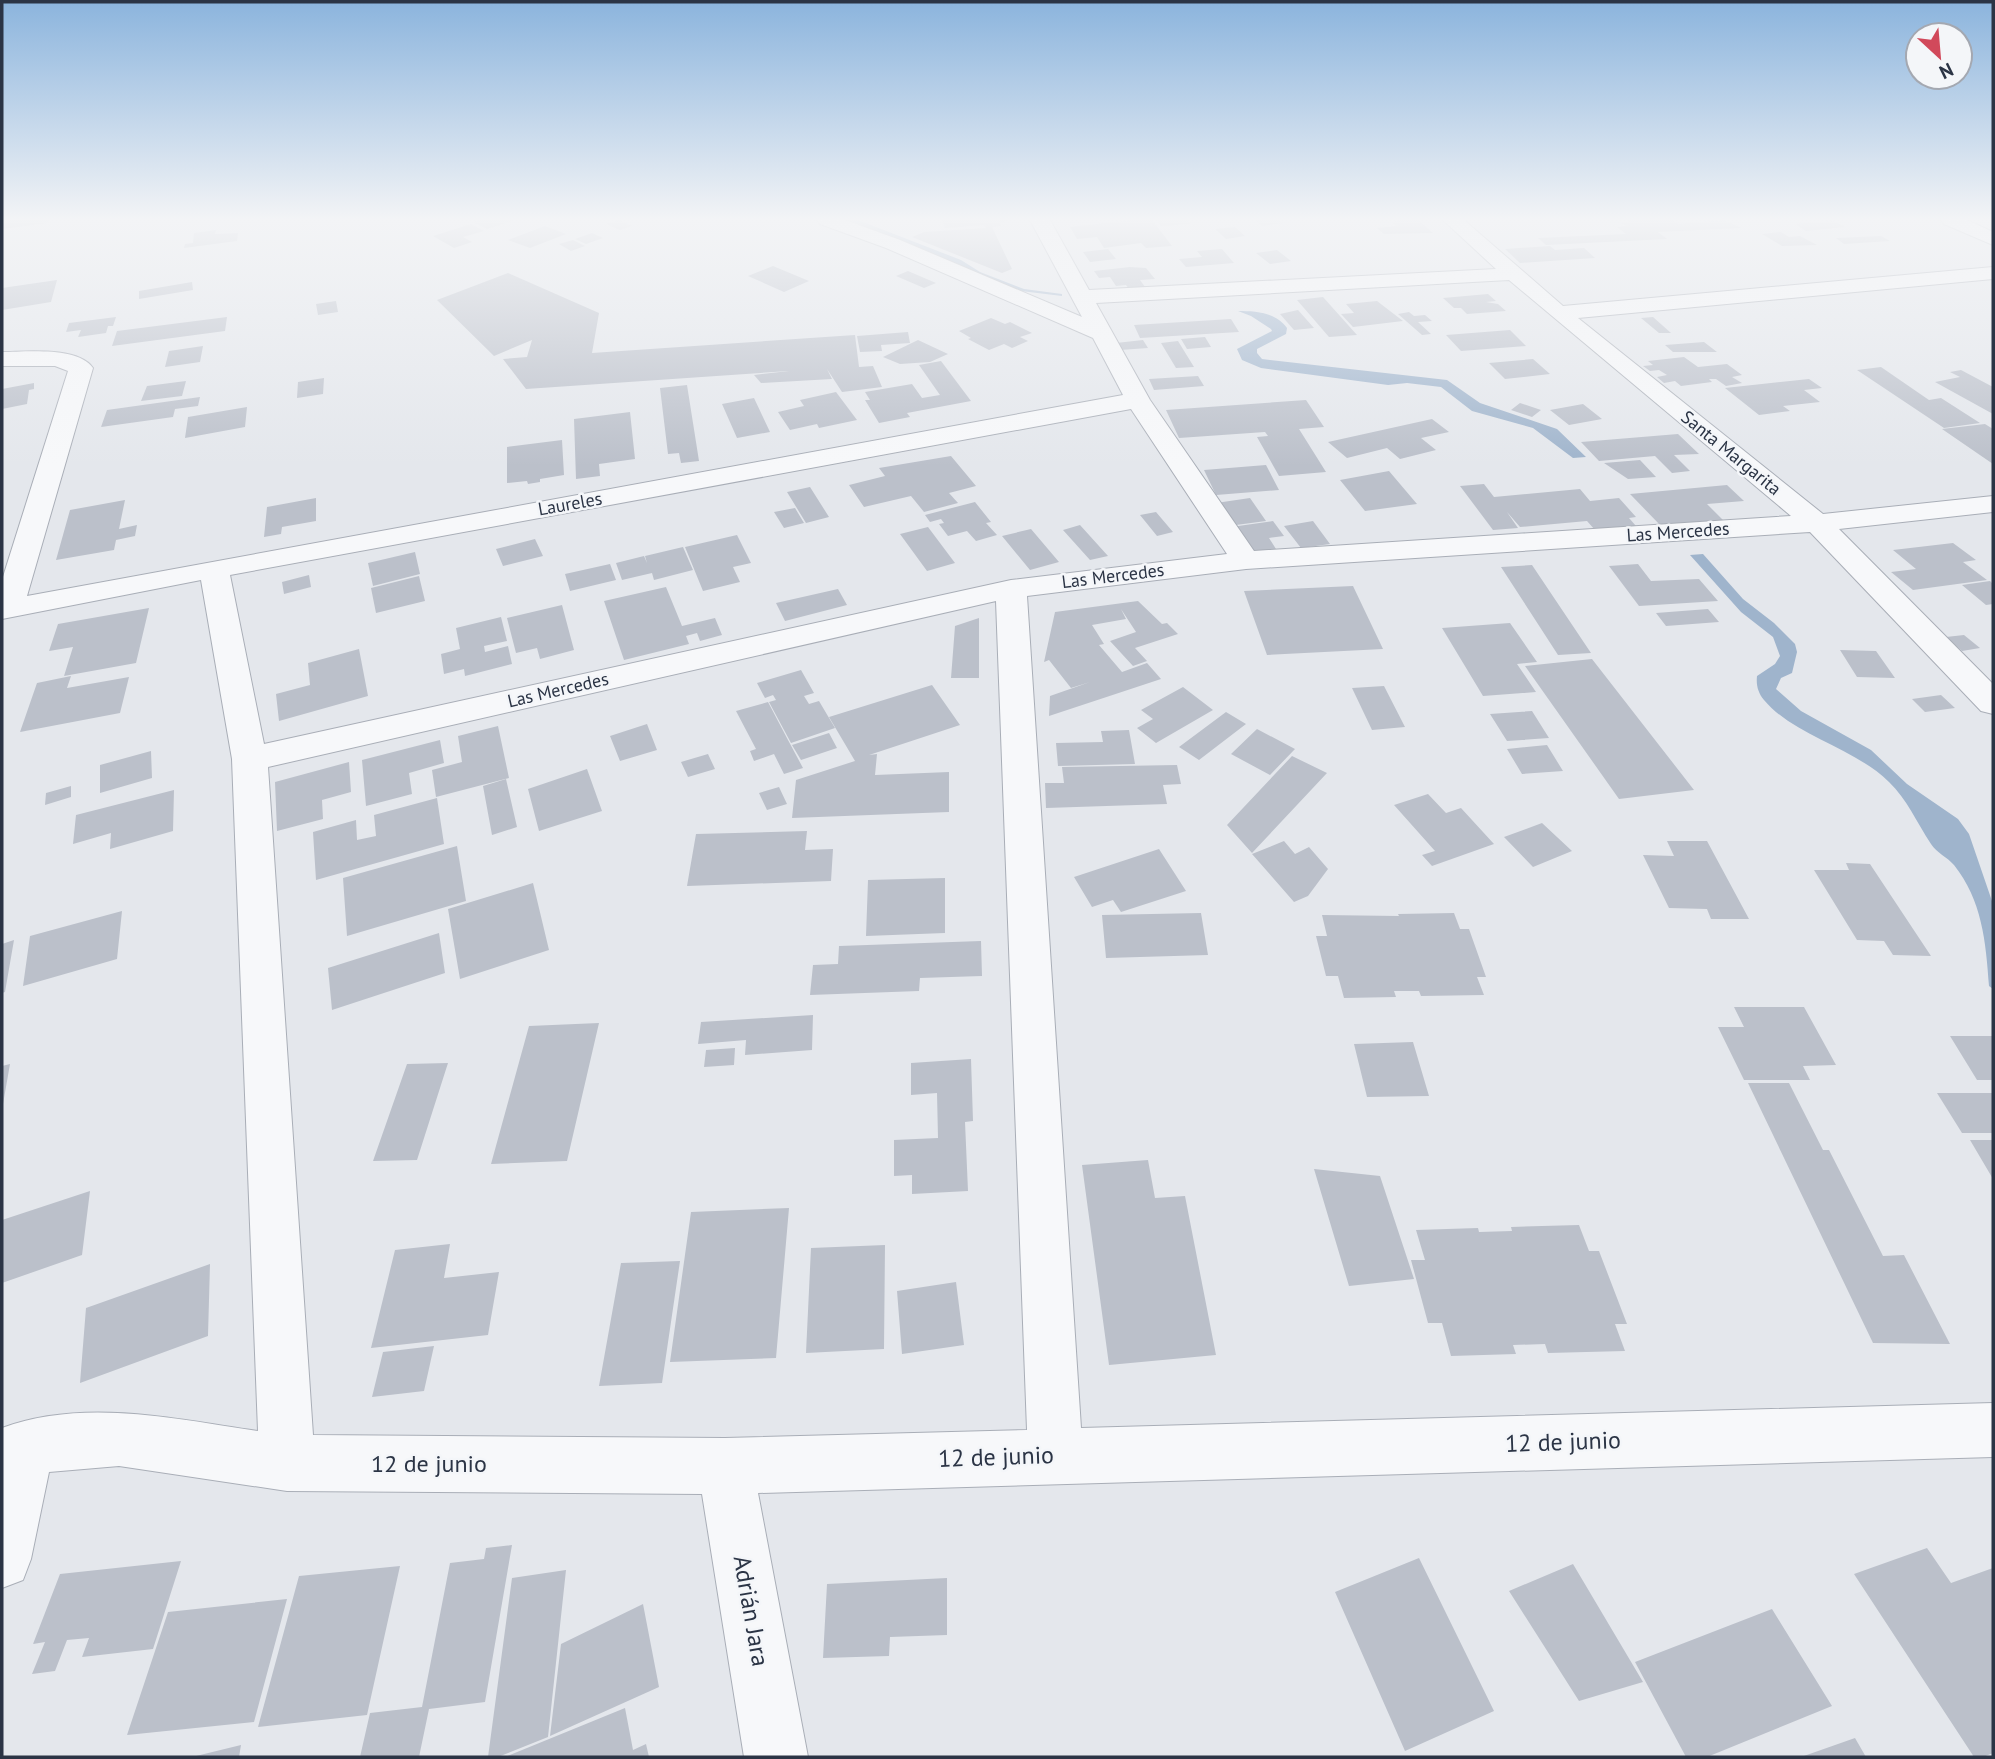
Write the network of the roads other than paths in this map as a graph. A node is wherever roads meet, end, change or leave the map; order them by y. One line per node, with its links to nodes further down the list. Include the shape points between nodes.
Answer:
1 (1027, 302): 6 (street)
2 (1084, 302): 6 (street)
3 (1545, 302): 5 (street, Santa Margarita)
4 (1677, 302): 5 (street)
5 (1558, 313): 10 (street, Santa Margarita)
6 (1101, 334): 8 (street)
7 (2, 359): 14 (street, via 58,359 81,368)
8 (1138, 400): 11 (street); 12 (street, Laureles)
9 (1993, 504): 10 (street, Las Mercedes)
10 (1816, 523): 11 (street, Las Mercedes); 15 (street, Santa Margarita)
11 (1246, 560): 13 (street, Las Mercedes)
12 (214, 569): 14 (street, Laureles); 16 (street)
13 (1011, 589): 16 (street, Las Mercedes); 19 (street)
14 (5, 610)
15 (1993, 703)
16 (250, 759): 20 (street)
17 (1993, 1430): 19 (street, 12 de junio)
18 (14, 1450): 20 (street, 12 de junio, via 119,1439); 22 (street)
19 (1055, 1455): 21 (street, 12 de junio)
20 (287, 1463): 21 (street, 12 de junio)
21 (725, 1466): 23 (street, Adrián Jara)
22 (2, 1559)
23 (776, 1757)

